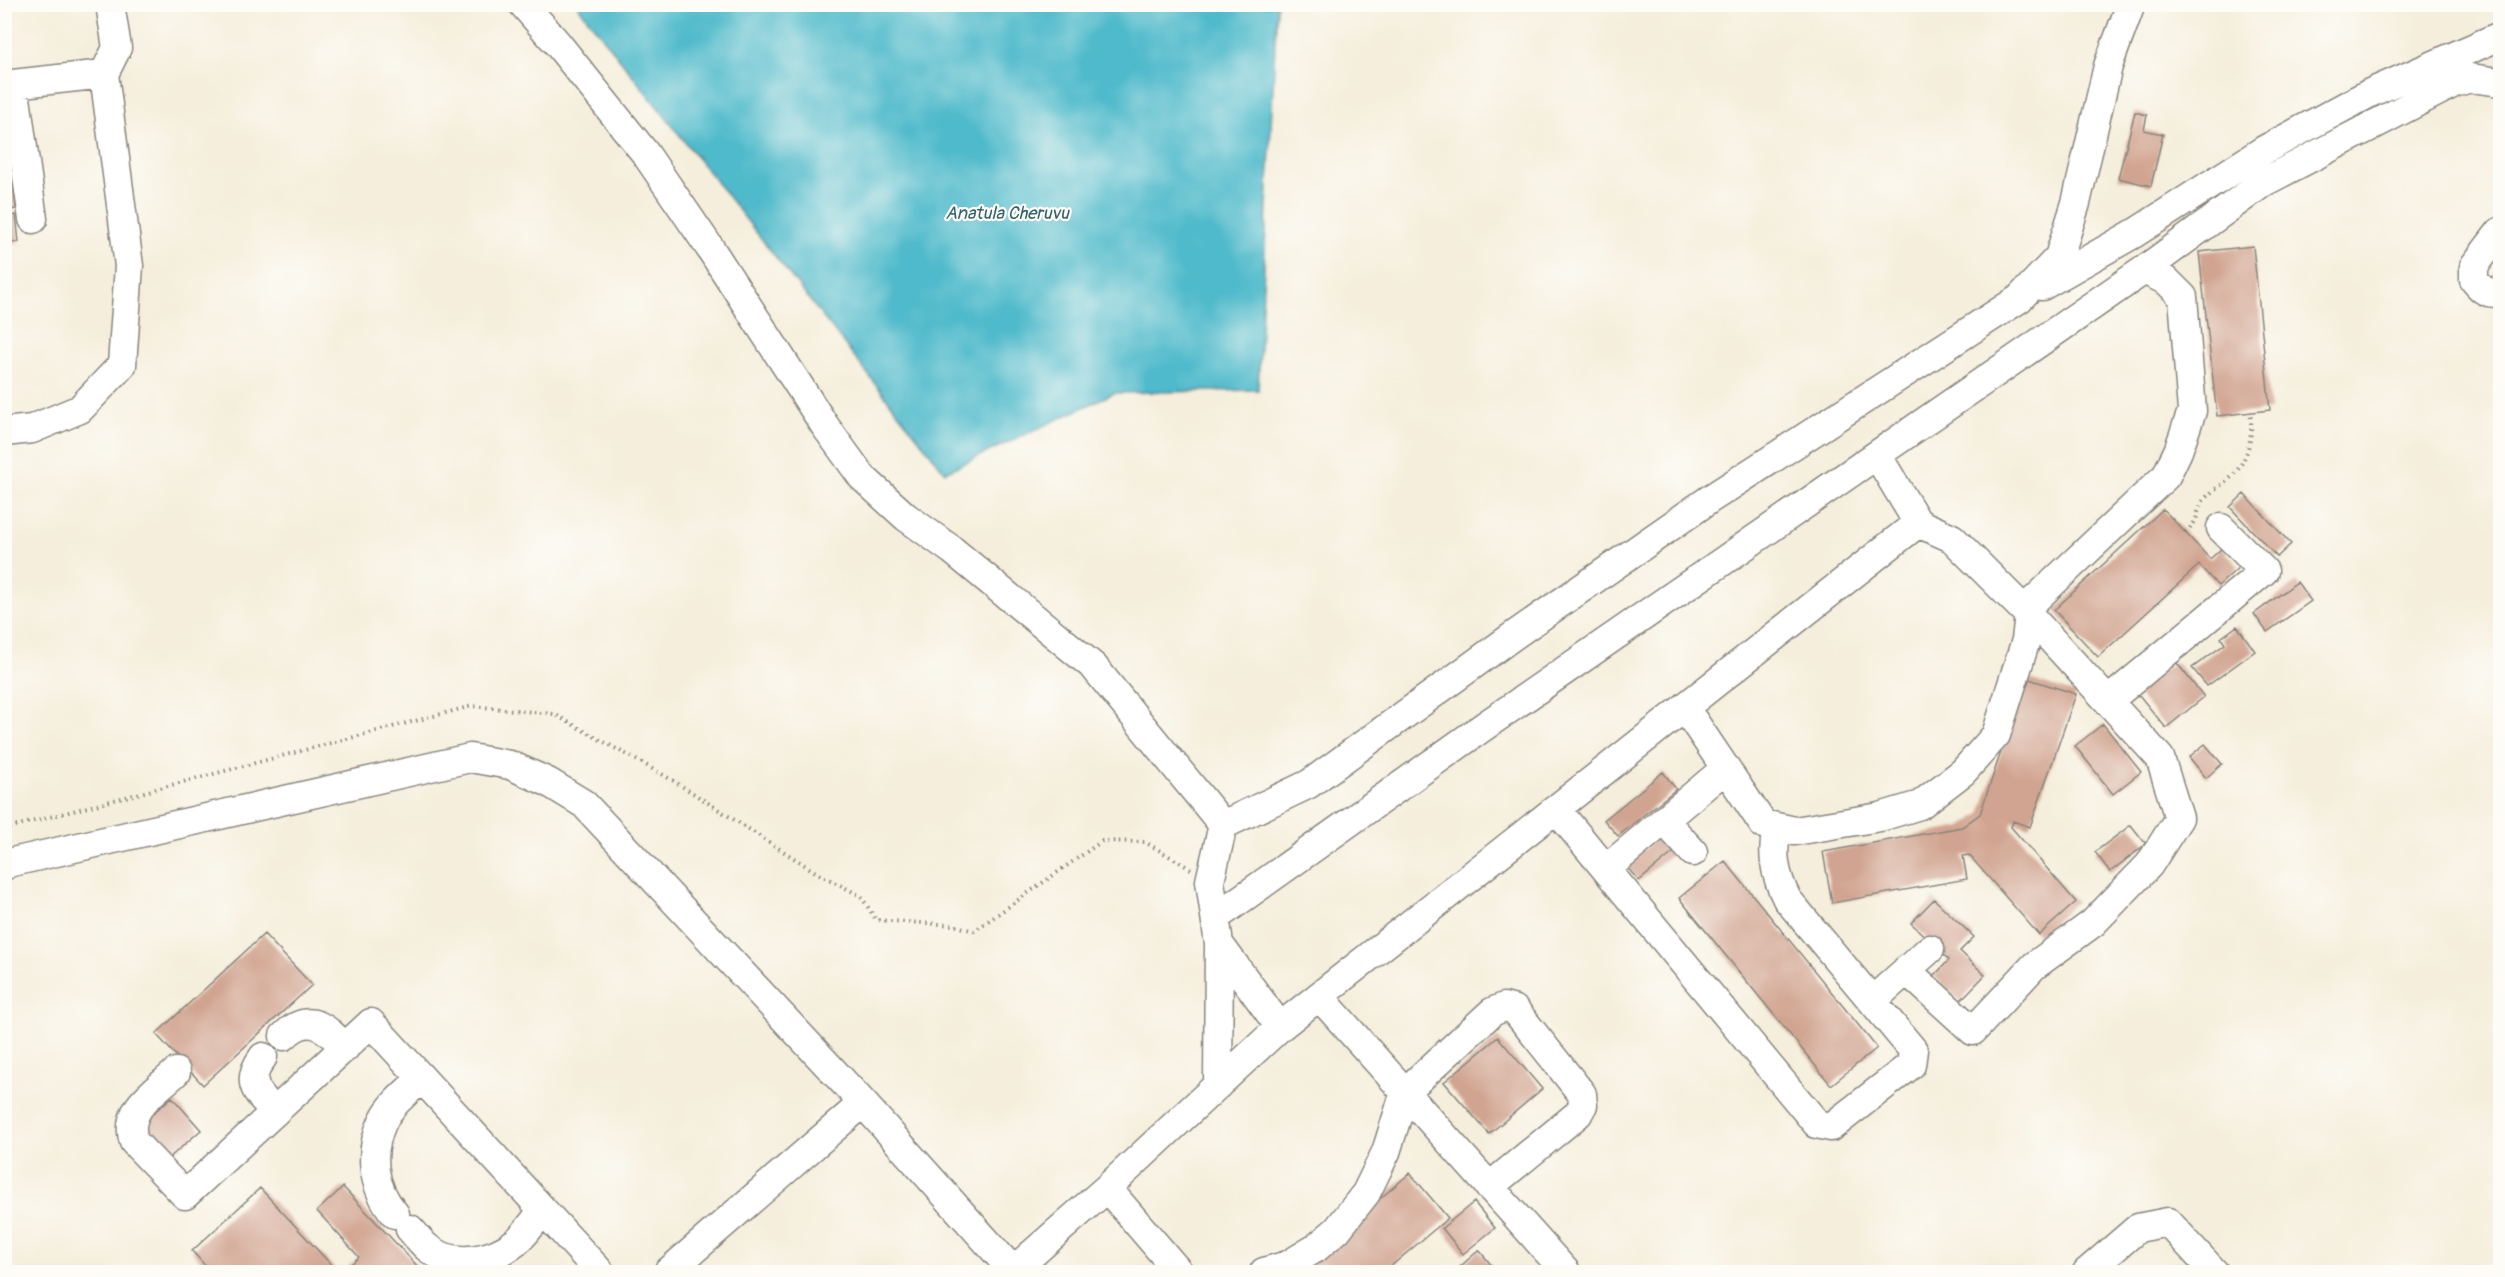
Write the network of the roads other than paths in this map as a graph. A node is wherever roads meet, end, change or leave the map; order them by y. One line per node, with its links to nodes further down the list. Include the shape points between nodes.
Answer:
1 (110, 4): 5 (street, via 117,48)
2 (523, 4): 23 (street, via 645,153 862,477 906,517 1094,667)
3 (2131, 4): 12 (street, via 2108,66 2059,256)
4 (2500, 36): 12 (street, via 2370,93 2264,150 2135,233)
5 (104, 74): 7 (street); 13 (street, via 129,266 122,365 80,409 32,429)
6 (2500, 82): 10 (street, via 2471,78 2454,83 2264,182)
7 (9, 85): 8 (street)
8 (33, 219)
9 (2500, 232): 11 (street, via 2474,266 2474,280 2482,290 2494,294)
10 (2144, 270): 14 (street); 17 (street, via 2167,281 2183,297 2192,411 2175,484)
11 (2500, 291)
12 (2019, 299): 23 (street, via 1700,506 1309,784)
13 (4, 432)
14 (1877, 455): 15 (street); 28 (street, via 1486,725)
15 (1918, 523): 17 (street, via 1952,538); 19 (street)
16 (2221, 528): 18 (street, via 2264,571)
17 (2027, 613): 18 (street); 24 (street, via 2026,640 1996,735 1963,772 1920,805 1880,817 1795,831)
18 (2108, 701): 30 (street, via 2160,758 2179,818 2149,865 2093,923 2034,966 1973,1031)
19 (1685, 708): 20 (street); 21 (street)
20 (1726, 768): 22 (street); 24 (street, via 1763,824)
21 (1556, 809): 27 (street); 31 (street)
22 (1664, 820): 25 (street); 27 (street)
23 (1223, 825): 28 (street, via 1210,881)
24 (1777, 828): 32 (street, via 1774,859 1787,899)
25 (1693, 852)
26 (4, 866): 41 (street, via 471,758 510,765 584,804)
27 (1606, 869): 32 (street, via 1817,1124 1831,1127 1911,1065 1912,1050)
28 (1218, 930): 33 (street); 39 (street)
29 (1930, 949): 30 (street)
30 (1906, 970): 32 (street)
31 (1320, 996): 33 (street); 40 (street)
32 (1872, 1001)
33 (1280, 1028): 39 (street)
34 (284, 1036): 35 (street, via 292,1028 311,1022 321,1025)
35 (345, 1047): 38 (street, via 371,1023); 42 (street)
36 (263, 1057): 42 (street, via 253,1082)
37 (176, 1072): 42 (street, via 139,1106 132,1118 131,1131 134,1142 185,1195)
38 (421, 1079): 45 (street); 45 (street, via 383,1120 374,1147 374,1176 383,1200 402,1221 430,1250 456,1261 497,1253 517,1241)
39 (1218, 1085): 44 (street)
40 (1405, 1092): 43 (street); 43 (street, via 1492,1012 1504,1007 1515,1010 1582,1094 1583,1106); 50 (street, via 1386,1152 1366,1193 1337,1230 1316,1248 1288,1265)
41 (862, 1103): 46 (street); 48 (street)
42 (275, 1112)
43 (1489, 1187): 51 (street)
44 (1107, 1188): 46 (street); 49 (street)
45 (543, 1210): 47 (street)
46 (1002, 1267)
47 (600, 1272)
48 (668, 1272)
49 (1179, 1272)
50 (1264, 1272)
51 (1566, 1272)
52 (2087, 1272): 53 (street, via 2138,1228 2168,1222)
53 (2214, 1272)

